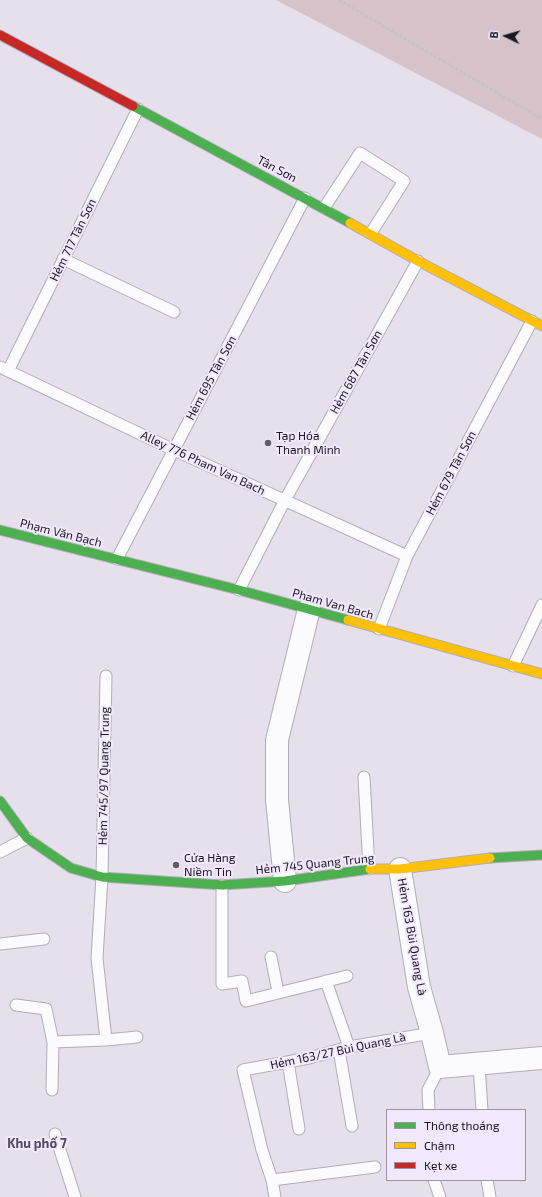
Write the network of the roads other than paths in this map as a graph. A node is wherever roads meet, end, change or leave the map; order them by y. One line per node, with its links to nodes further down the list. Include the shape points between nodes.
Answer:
1 (0, 36): 2 (street, Tân Sơn)
2 (138, 109): 3 (street, Tân Sơn); 6 (lane, Hẻm 717 Tân Sơn)
3 (305, 198): 4 (street, Tân Sơn); 12 (lane, Hẻm 695 Tân Sơn)
4 (324, 208): 5 (street, Tân Sơn); 5 (lane, via 360,153 404,181)
5 (370, 233): 7 (street, Tân Sơn)
6 (64, 259): 8 (lane); 11 (lane, Hẻm 717 Tân Sơn)
7 (418, 261): 9 (street, Tân Sơn); 13 (lane, Hẻm 687 Tân Sơn)
8 (174, 312)
9 (532, 321): 10 (street, Tân Sơn); 15 (lane, Hẻm 679 Tân Sơn)
10 (542, 326)
11 (4, 369): 12 (lane, Alley 776 Pham Van Bach)
12 (174, 450): 13 (lane, Alley 776 Pham Van Bach); 16 (lane, Hẻm 695 Tân Sơn)
13 (285, 500): 15 (lane, Alley 776 Pham Van Bach); 17 (lane, Hẻm 687 Tân Sơn)
14 (0, 530): 16 (street, Phạm Văn Bạch)
15 (407, 556): 20 (lane, Hẻm 679 Tân Sơn)
16 (117, 559): 17 (street, Pham Van Bach)
17 (239, 590): 19 (street, Pham Van Bach)
18 (542, 605): 21 (lane)
19 (309, 609): 20 (street, Pham Van Bach); 32 (street, via 278,740 277,800)
20 (379, 629): 21 (street, Pham Van Bach)
21 (513, 666): 22 (street, Pham Van Bach)
22 (542, 674)
23 (106, 676): 31 (lane, Hẻm 745/97 Quang Trung)
24 (364, 777): 29 (lane)
25 (0, 801): 26 (street, Hẻm 745 Quang Trung)
26 (27, 838): 27 (lane); 31 (street, Hẻm 745 Quang Trung, via 71,868)
27 (0, 852)
28 (542, 855): 30 (street, Hẻm 745 Quang Trung, via 488,858)
29 (369, 869): 30 (street, Hẻm 745 Quang Trung); 32 (street, Hẻm 745 Quang Trung)
30 (400, 869): 41 (street, Hẻm 163 Bùi Quang Là, via 419,987)
31 (102, 877): 33 (street, Hẻm 745 Quang Trung); 43 (lane, Hẻm 745/97 Quang Trung, via 97,958)
32 (285, 881): 33 (street, Hẻm 745 Quang Trung)
33 (222, 885): 39 (lane, via 222,984 242,981 246,1001)
34 (44, 939): 35 (lane)
35 (0, 944)
36 (271, 957): 39 (lane)
37 (347, 976): 38 (lane)
38 (326, 981): 39 (lane); 45 (lane)
39 (278, 992)
40 (16, 1005): 44 (lane, via 46,1009)
41 (432, 1033): 45 (lane, Hẻm 163/27 Bùi Quang Là); 49 (street, Hẻm 163 Bùi Quang Là)
42 (137, 1037): 43 (lane)
43 (106, 1040): 44 (lane)
44 (53, 1042): 50 (lane)
45 (344, 1048): 47 (lane, Hẻm 163/27 Bùi Quang Là); 53 (lane)
46 (542, 1058): 48 (street)
47 (288, 1062): 54 (lane); 57 (lane, Hẻm 163/27 Bùi Quang Là, via 244,1070 262,1150)
48 (479, 1064): 49 (street); 52 (lane)
49 (440, 1068): 51 (lane, via 428,1090)
50 (52, 1090)
51 (429, 1109)
52 (482, 1109)
53 (352, 1126)
54 (299, 1129)
55 (55, 1134): 60 (lane)
56 (375, 1167): 57 (lane)
57 (272, 1180): 61 (lane)
58 (434, 1181): 62 (lane)
59 (487, 1181): 63 (lane)
60 (75, 1197)
61 (275, 1197)
62 (440, 1197)
63 (490, 1197)

